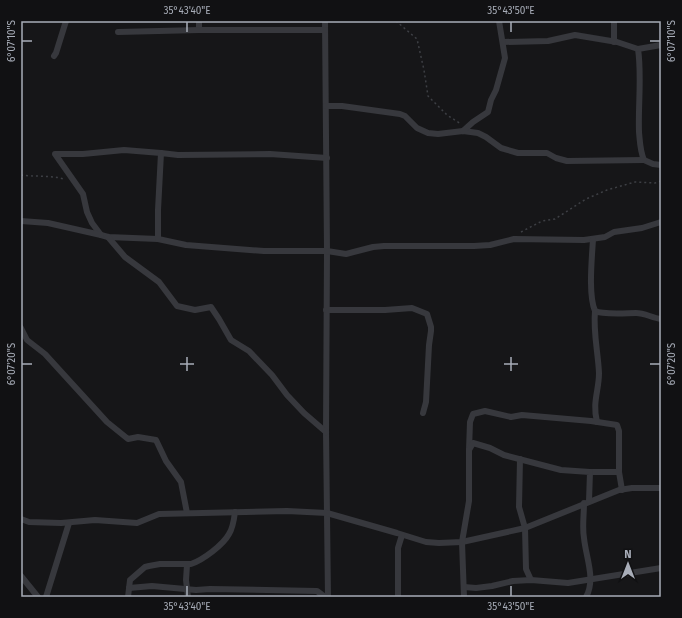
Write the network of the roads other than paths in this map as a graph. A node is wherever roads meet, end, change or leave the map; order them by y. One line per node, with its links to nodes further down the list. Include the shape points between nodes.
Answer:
1 (66, 21): 13 (street)
2 (199, 21): 6 (street)
3 (325, 21): 7 (street)
4 (500, 21): 9 (street)
5 (614, 21): 10 (street)
6 (199, 30): 7 (street); 8 (street)
7 (325, 30): 14 (street)
8 (118, 32)
9 (503, 42): 10 (street, via 548,41 575,35); 15 (street, via 505,58 488,112)
10 (614, 42): 12 (street)
11 (661, 46): 12 (street)
12 (638, 49): 18 (street, via 639,121 641,154)
13 (54, 56)
14 (326, 106): 15 (street, via 400,114 417,128 431,133); 17 (street)
15 (465, 129): 18 (street, via 483,135 499,147 513,152 547,153 567,161)
16 (161, 153): 17 (street, via 270,154); 22 (street, via 124,150 56,154 83,194 94,227); 23 (street)
17 (327, 158): 25 (street)
18 (644, 160): 19 (street)
19 (661, 165)
20 (21, 221): 22 (street, via 48,223)
21 (661, 222): 24 (street)
22 (104, 236): 23 (street); 32 (street, via 125,258 159,282 177,306 195,310 211,307 230,340 249,351 304,413)
23 (158, 239): 25 (street, via 186,245 240,250)
24 (593, 239): 25 (street, via 510,239 474,246 384,246 350,253); 27 (street, via 591,284)
25 (327, 251): 26 (street)
26 (326, 310): 30 (street, via 412,308 427,314 431,331); 32 (street)
27 (596, 311): 28 (street, via 642,314); 31 (street, via 594,321 599,374 595,401)
28 (661, 319)
29 (21, 328): 41 (street, via 27,340 45,354 107,422 128,439 138,437 156,440 166,461 181,482)
30 (423, 413)
31 (597, 422): 33 (street, via 522,415 511,417 485,411 473,414 470,422); 36 (street, via 617,425)
32 (326, 432): 42 (street)
33 (469, 450): 34 (street, via 473,443); 47 (street, via 469,501)
34 (520, 459): 35 (street, via 561,470); 45 (street, via 519,508)
35 (590, 472): 36 (street); 39 (street)
36 (619, 472): 38 (street)
37 (661, 488): 38 (street)
38 (622, 490): 39 (street)
39 (587, 502): 45 (street); 52 (street, via 584,538)
40 (235, 512): 41 (street); 42 (street); 48 (street, via 226,539 195,563)
41 (187, 513): 44 (street, via 159,514 137,523 95,520)
42 (328, 513): 46 (street); 60 (street)
43 (21, 519): 44 (street, via 29,522)
44 (69, 523): 57 (street)
45 (525, 528): 47 (street); 51 (street, via 526,569)
46 (402, 534): 47 (street, via 433,543); 61 (street, via 398,548)
47 (462, 542): 53 (street)
48 (187, 565): 54 (street, via 160,564 145,567 130,580); 55 (street)
49 (661, 568): 52 (street)
50 (21, 576): 56 (street)
51 (531, 580): 52 (street, via 568,583); 53 (street, via 476,588)
52 (591, 580): 63 (street)
53 (464, 587): 62 (street)
54 (129, 588): 55 (street, via 152,586); 58 (street)
55 (187, 590): 59 (street); 60 (street, via 317,591)
56 (38, 597)
57 (46, 597)
58 (128, 597)
59 (188, 597)
60 (327, 597)
61 (398, 597)
62 (464, 597)
63 (586, 597)

